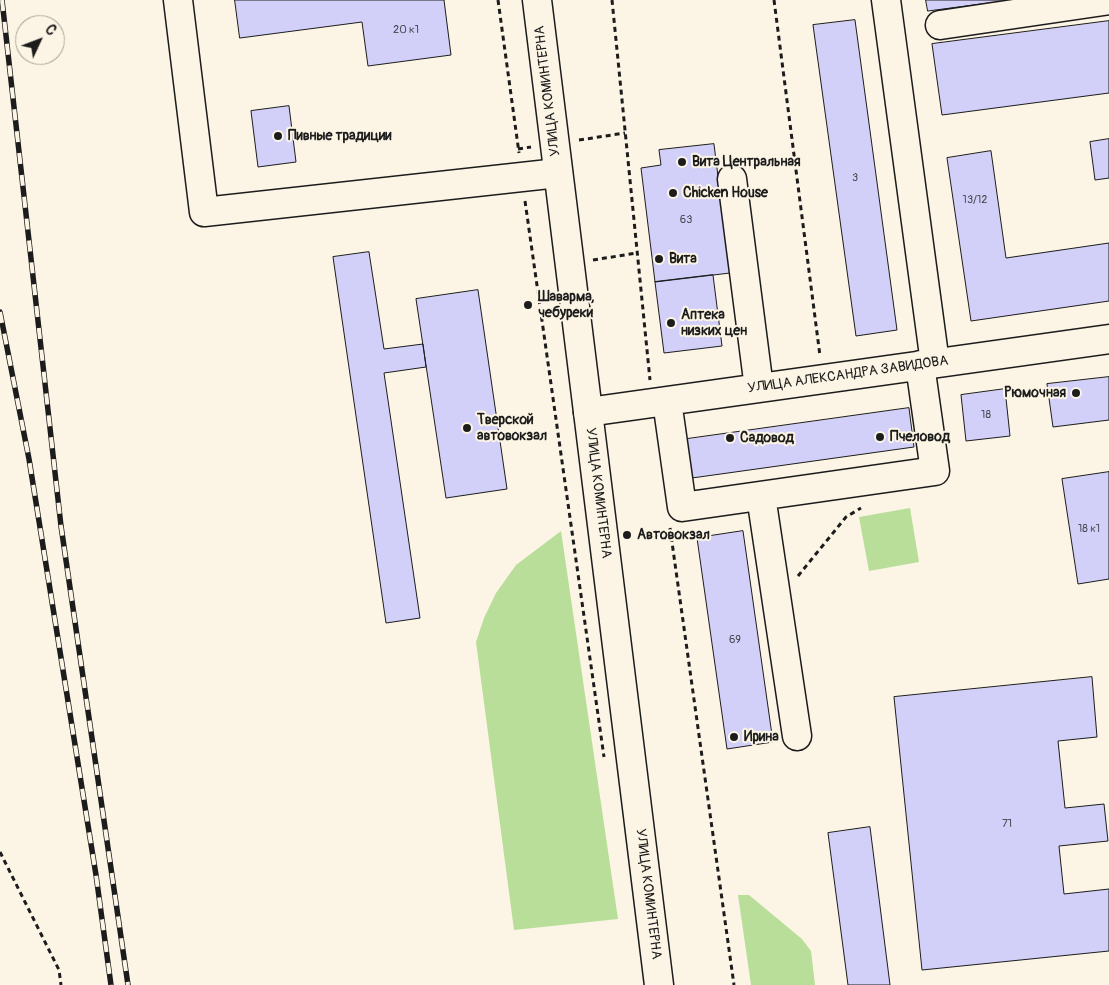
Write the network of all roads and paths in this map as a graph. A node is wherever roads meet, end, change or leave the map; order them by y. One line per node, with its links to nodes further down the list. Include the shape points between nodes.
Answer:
1 (178, 0): 10 (main road, via 204,212)
2 (498, 0): 10 (path)
3 (537, 0): 9 (main road, УЛИЦА КОМИНТЕРНА)
4 (612, 0): 16 (path)
5 (774, 0): 14 (path)
6 (886, 0): 13 (main road)
7 (1109, 0): 8 (main road)
8 (940, 25)
9 (558, 173): 10 (main road); 17 (main road, УЛИЦА КОМИНТЕРНА)
10 (522, 177): 23 (path)
11 (732, 179): 15 (main road)
12 (1109, 339): 13 (main road, УЛИЦА АЛЕКСАНДРА ЗАВИДОВА)
13 (928, 364): 14 (main road, УЛИЦА АЛЕКСАНДРА ЗАВИДОВА); 18 (main road, via 935,470)
14 (823, 379): 15 (main road, УЛИЦА АЛЕКСАНДРА ЗАВИДОВА)
15 (759, 388): 16 (main road, УЛИЦА АЛЕКСАНДРА ЗАВИДОВА)
16 (659, 402): 17 (main road, УЛИЦА АЛЕКСАНДРА ЗАВИДОВА); 18 (main road, via 682,507)
17 (588, 412): 26 (main road, УЛИЦА КОМИНТЕРНА)
18 (761, 496): 21 (main road)
19 (862, 507): 21 (path, via 846,517)
20 (670, 524): 27 (path)
21 (777, 602): 22 (main road)
22 (797, 736)
23 (605, 765)
24 (0, 852): 25 (path, via 59,970)
25 (61, 985)
26 (659, 985)
27 (734, 985)

